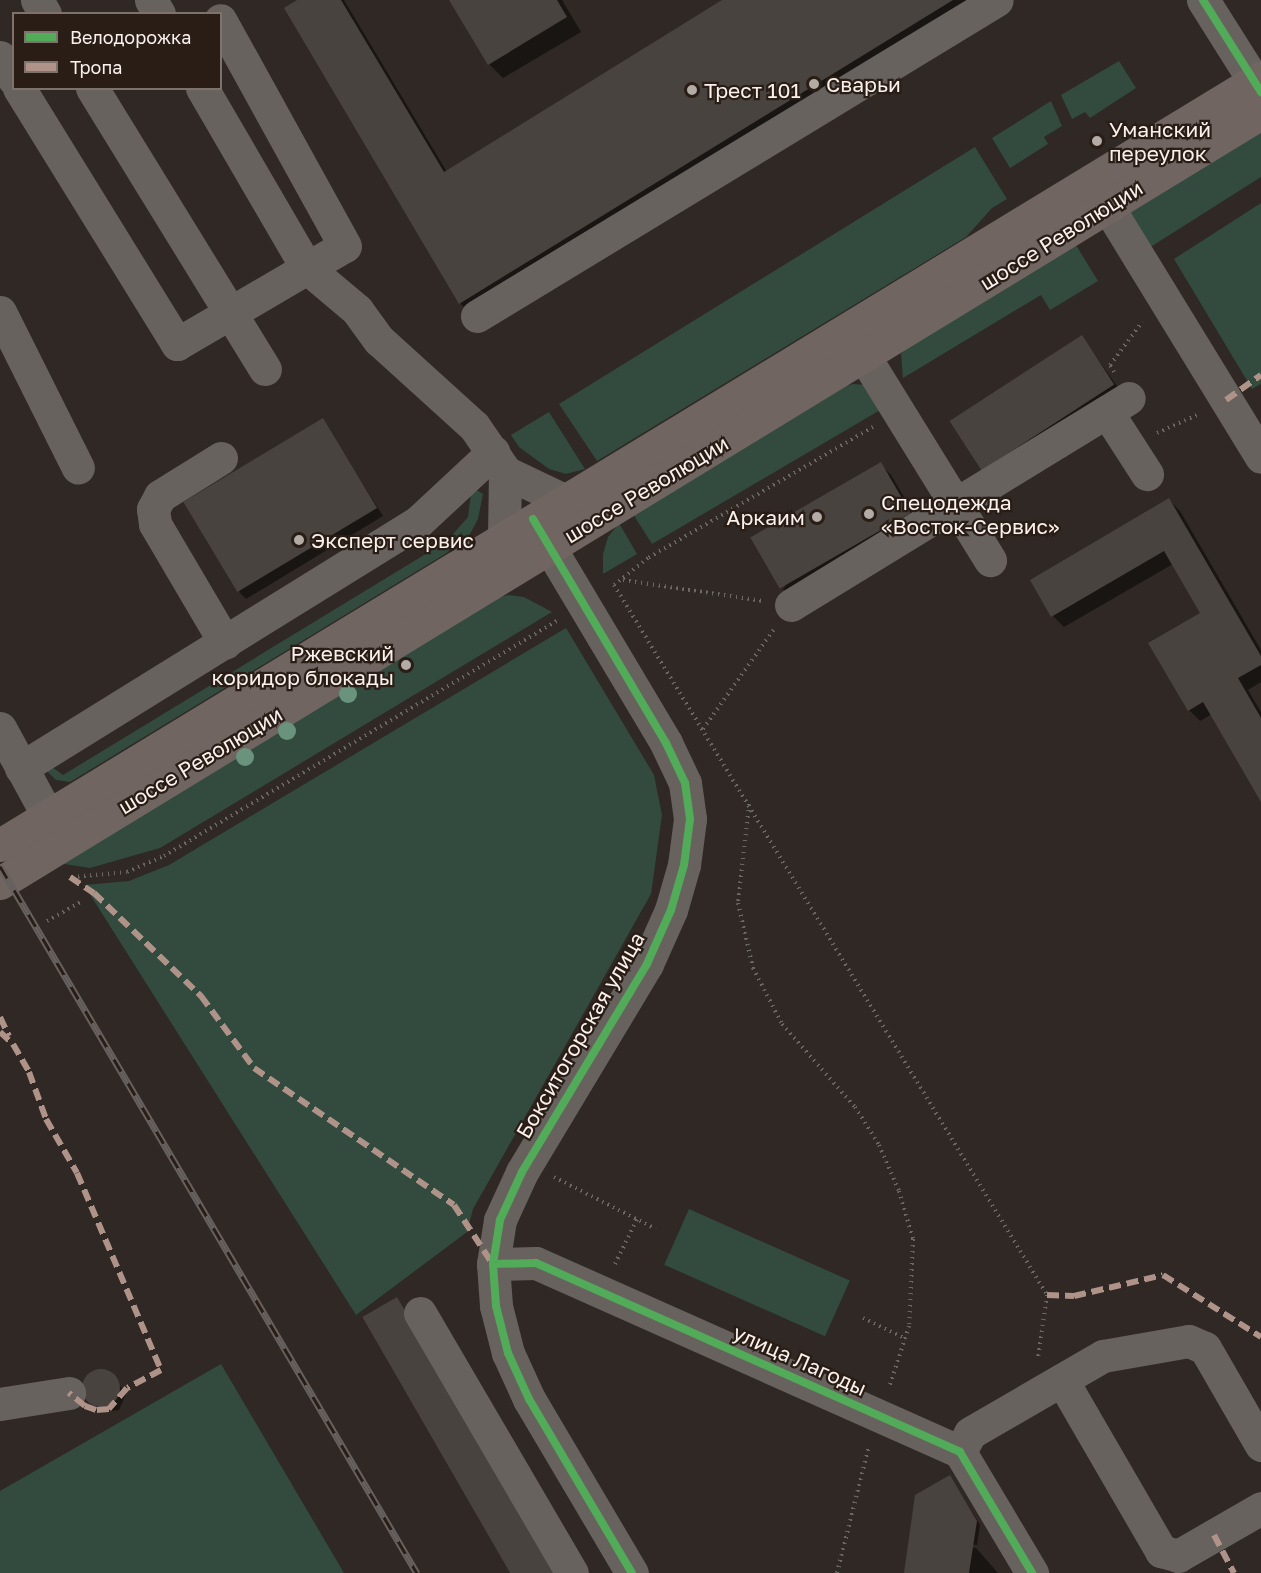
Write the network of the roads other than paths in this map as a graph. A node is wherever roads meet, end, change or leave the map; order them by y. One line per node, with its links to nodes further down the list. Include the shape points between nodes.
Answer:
1 (997, 0): 14 (street)
2 (1203, 0): 9 (street)
3 (222, 24): 11 (street, via 345,246)
4 (0, 57): 5 (street)
5 (12, 76)
6 (20, 90): 13 (street, via 177,344)
7 (93, 90): 13 (street)
8 (203, 90): 11 (street)
9 (1259, 91): 10 (main road, шоссе Революции); 22 (main road, шоссе Революции)
10 (1108, 207): 15 (main road, шоссе Революции); 17 (street)
11 (306, 267): 13 (street); 19 (street, via 357,310 380,340 474,426)
12 (0, 312): 20 (street)
13 (233, 314): 16 (street)
14 (477, 316)
15 (864, 356): 23 (street); 26 (main road, шоссе Революции)
16 (266, 369)
17 (1261, 457)
18 (221, 458): 29 (street, via 160,496 153,509 155,524)
19 (500, 462): 22 (street); 25 (street); 29 (street, via 418,522)
20 (78, 468)
21 (1147, 474): 23 (street, via 1129,446 1118,405)
22 (564, 500): 24 (main road, шоссе Революции)
23 (956, 504): 27 (street); 28 (street)
24 (533, 519): 25 (main road, шоссе Революции); 26 (street, Бокситогорская улица)
25 (504, 536): 32 (main road, шоссе Революции)
26 (550, 547): 34 (main road, шоссе Революции); 35 (street, Бокситогорская улица, via 666,743 685,783 690,819 684,865 671,910 646,964 522,1172 500,1220)
27 (990, 560)
28 (791, 605)
29 (225, 644): 31 (street)
30 (0, 728): 31 (street)
31 (21, 768): 32 (street)
32 (48, 816): 33 (main road, шоссе Революции)
33 (0, 845)
34 (0, 883)
35 (493, 1264): 41 (street, улица Лагоды, via 536,1263); 44 (street, Бокситогорская улица, via 496,1306 508,1353 529,1399)
36 (420, 1313): 43 (street)
37 (1062, 1380): 40 (street, via 1102,1356 1189,1341 1205,1348); 41 (street, via 970,1433); 42 (street, via 1161,1551 1178,1556)
38 (69, 1393): 39 (street)
39 (0, 1404)
40 (1261, 1445)
41 (960, 1452): 45 (street)
42 (1261, 1508)
43 (572, 1573)
44 (632, 1573)
45 (1032, 1573)

